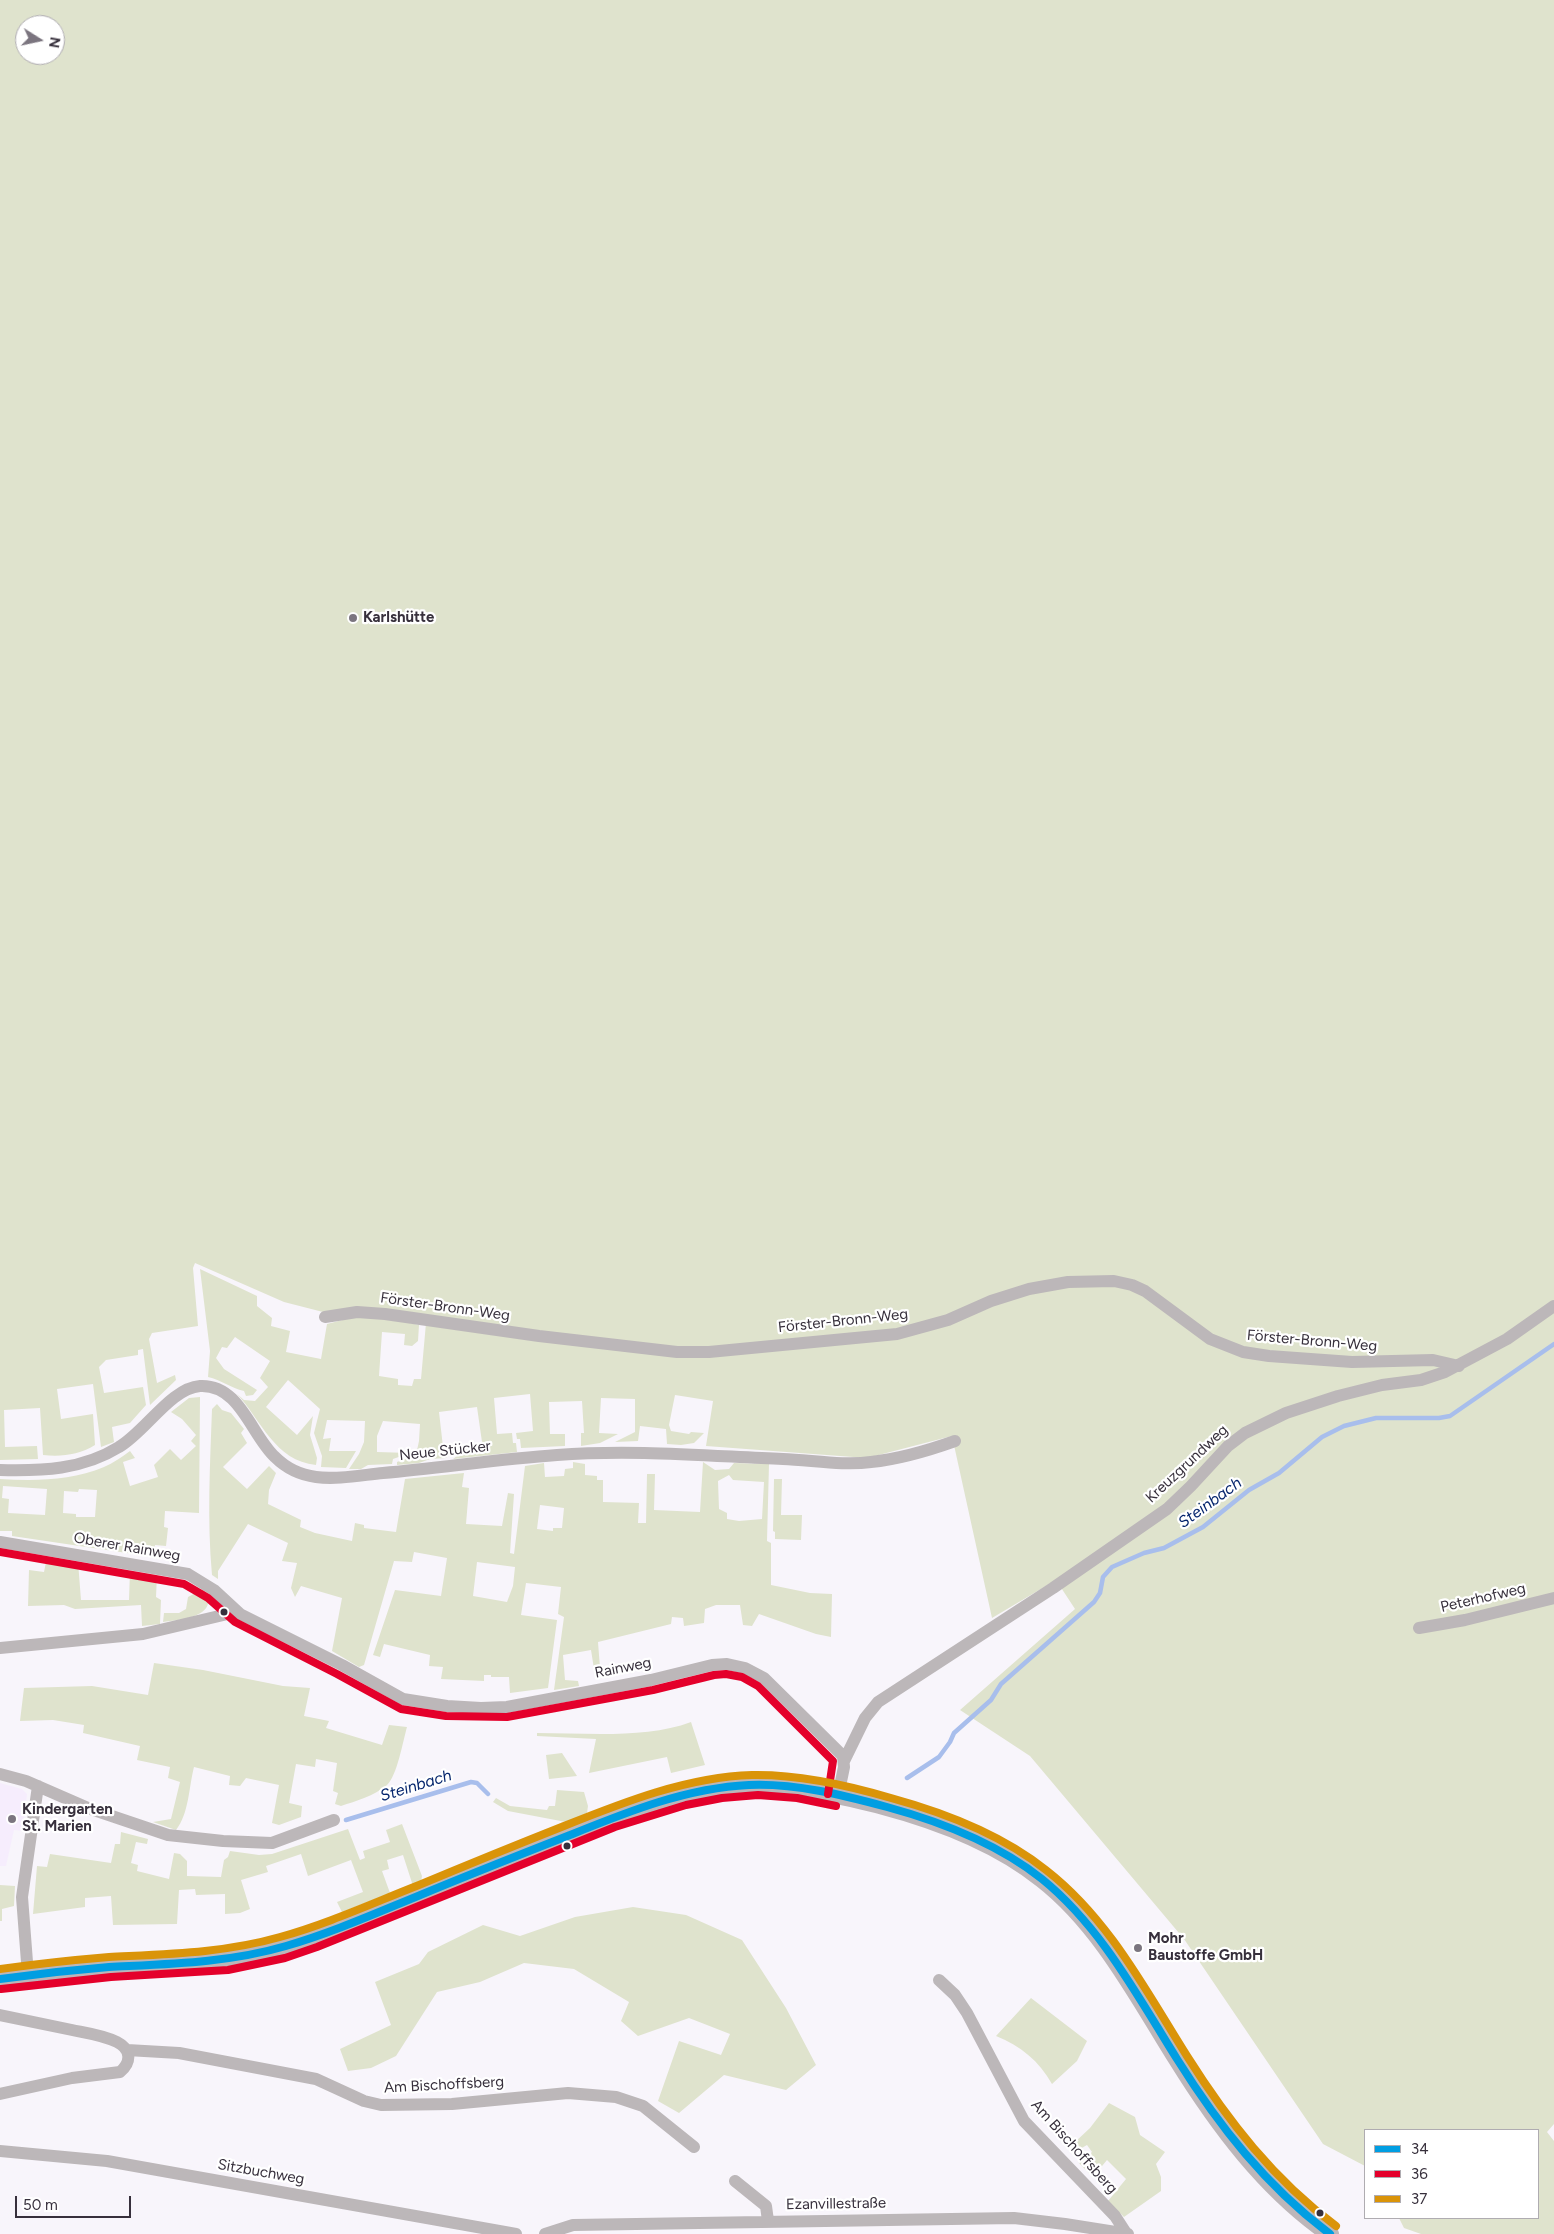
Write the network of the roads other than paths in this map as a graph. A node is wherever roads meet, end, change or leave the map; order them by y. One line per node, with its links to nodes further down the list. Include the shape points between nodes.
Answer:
1 (1554, 1306): 3 (street, Kreuzgrundweg, via 1507,1339)
2 (325, 1318): 3 (street, Förster-Bronn-Weg, via 356,1312 385,1314 539,1336 677,1352 709,1352 897,1334 948,1320 991,1300 1029,1289 1068,1282 1114,1281 1145,1291 1210,1339 1243,1352 1352,1362 1433,1360)
3 (1459, 1366): 11 (street, Kreuzgrundweg, via 1428,1378 1382,1385 1310,1405 1245,1433 1228,1446 1167,1509 878,1702 865,1718)
4 (956, 1441): 5 (street, Neue Stücker, via 912,1455 868,1463 578,1454 318,1477 284,1465 265,1445 234,1401 221,1391 200,1386 176,1396 138,1433 101,1457 59,1470)
5 (0, 1470)
6 (0, 1542): 8 (street, Oberer Rainweg, via 188,1574 214,1590)
7 (1554, 1598): 9 (street, Peterhofweg)
8 (236, 1612): 10 (street, via 143,1634); 11 (street, Rainweg, via 342,1665 403,1700 447,1706 507,1707 712,1665 735,1666 769,1682 839,1752)
9 (1419, 1628)
10 (0, 1648)
11 (844, 1761): 14 (street)
12 (0, 1774): 13 (street)
13 (38, 1786): 15 (street, via 88,1808 168,1835 272,1843); 16 (street, via 22,1897)
14 (838, 1796): 16 (main road, via 760,1785 707,1790 612,1818 283,1948 206,1962); 29 (main road, via 894,1809 960,1832 1014,1859 1061,1895 1115,1962 1230,2136 1284,2196)
15 (334, 1820)
16 (28, 1975): 17 (main road)
17 (0, 1979)
18 (939, 1980): 28 (street, Am Bischoffsberg, via 962,2004 1024,2121 1114,2216)
19 (0, 2015): 20 (street, via 98,2035 118,2042)
20 (127, 2050): 21 (street, via 128,2064 120,2072 72,2078); 22 (street, Am Bischoffsberg, via 179,2053 316,2080 381,2105 452,2104 568,2093 616,2097 643,2106)
21 (0, 2094)
22 (694, 2147)
23 (0, 2151): 26 (street, Sitzbuchweg, via 107,2161)
24 (735, 2181): 25 (street, via 766,2206)
25 (768, 2221): 27 (street, Ezanvillestraße, via 573,2225); 28 (street, Ezanvillestraße, via 1014,2218)
26 (516, 2234)
27 (545, 2234)
28 (1127, 2234)
29 (1330, 2234)

